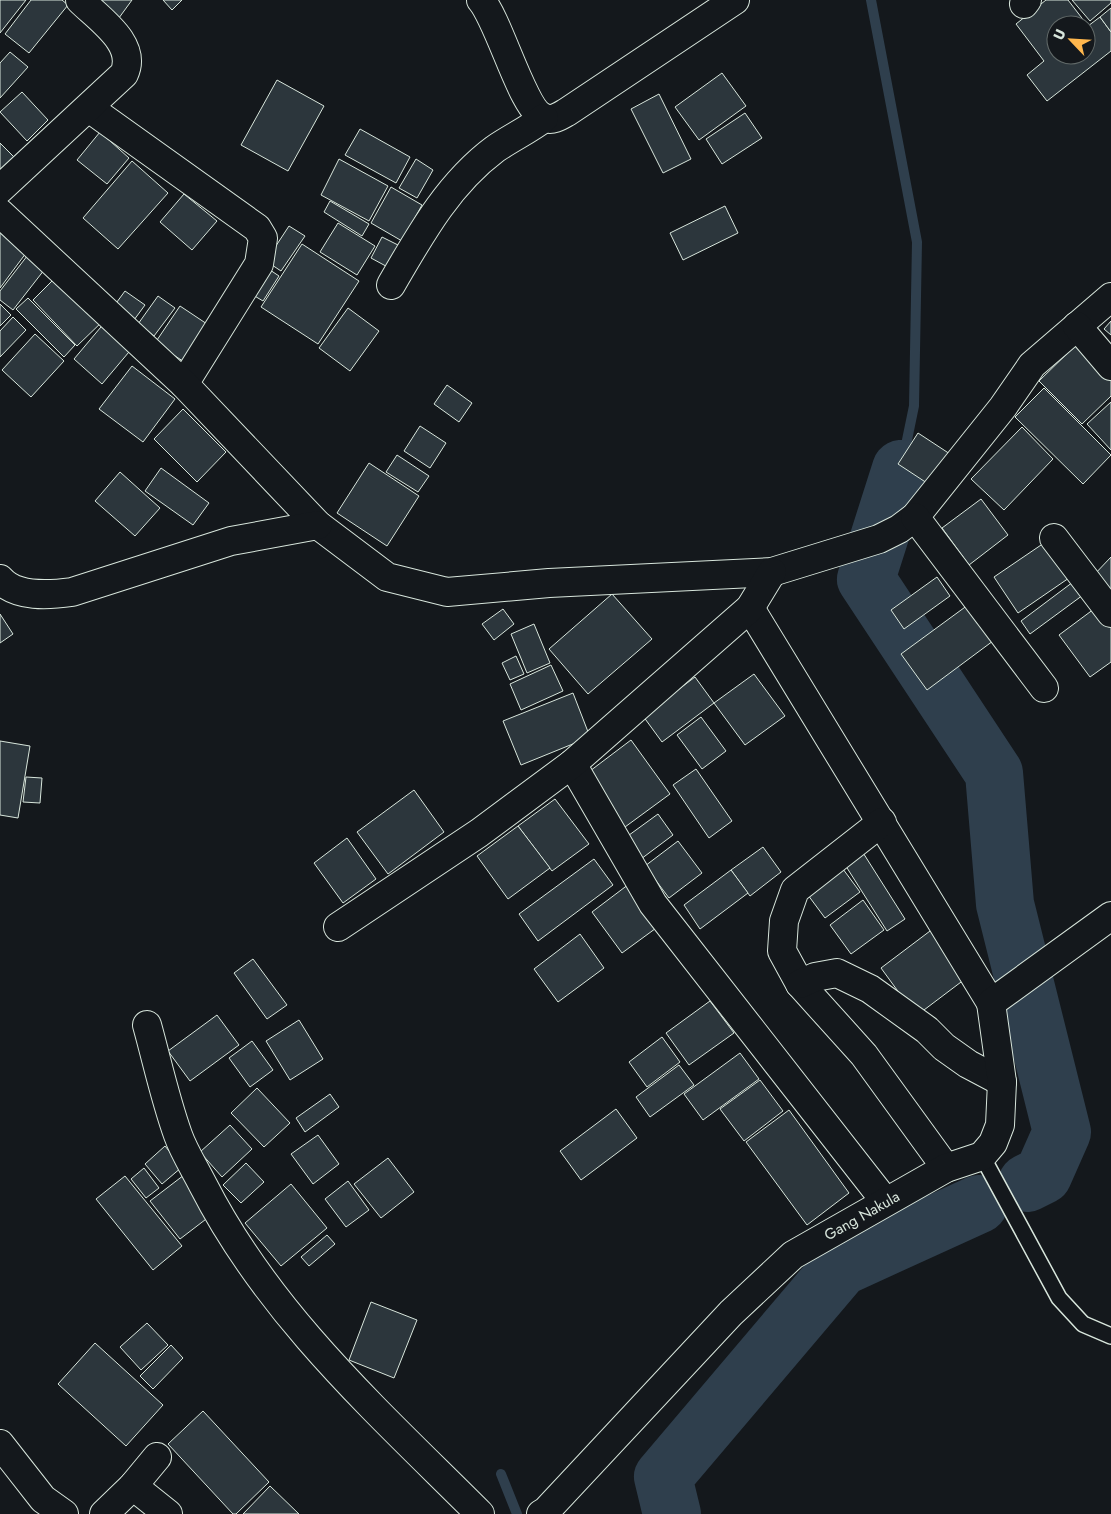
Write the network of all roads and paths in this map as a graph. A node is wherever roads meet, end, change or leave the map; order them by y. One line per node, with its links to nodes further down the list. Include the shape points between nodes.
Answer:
1 (80, 0): 4 (street, via 120,40 128,57 124,74)
2 (481, 0): 5 (street)
3 (735, 0): 5 (street, via 567,112)
4 (89, 108): 6 (street); 12 (street, via 257,228 264,238 259,264)
5 (538, 123): 8 (street, via 495,150 462,179 428,221)
6 (0, 189)
7 (0, 213): 12 (street)
8 (391, 286)
9 (1111, 297): 10 (street)
10 (1077, 326): 11 (street); 13 (street, via 1032,365 1003,407)
11 (1111, 366)
12 (184, 384): 14 (street)
13 (915, 517): 16 (street, via 879,539); 20 (street)
14 (318, 525): 16 (street, via 388,577 447,592 549,583); 17 (street, via 231,541 72,592 48,595 14,590)
15 (1054, 538): 19 (street)
16 (772, 572): 18 (street)
17 (0, 579)
18 (750, 608): 21 (street); 22 (street)
19 (1111, 613)
20 (1044, 688)
21 (572, 764): 24 (street, via 479,833); 31 (street, via 653,904)
22 (882, 822): 25 (street, via 795,890 784,921 782,951); 26 (street)
23 (1111, 916): 26 (street)
24 (338, 927)
25 (800, 984): 28 (street, via 836,973 870,989 968,1064); 30 (street, via 864,1055)
26 (991, 1003): 28 (street)
27 (147, 1025): 40 (street, via 178,1136 219,1217 251,1266 332,1366)
28 (1002, 1082): 29 (street, via 1000,1125 993,1143)
29 (982, 1156): 30 (street, Gang Nakula); 32 (lane, via 1059,1298 1083,1324)
30 (946, 1168): 31 (street, Gang Nakula)
31 (885, 1201): 36 (street, Gang Nakula, via 793,1255 731,1312)
32 (1111, 1336)
33 (0, 1444): 37 (street, via 43,1499)
34 (157, 1457): 35 (street)
35 (133, 1486): 38 (street); 39 (street)
36 (545, 1513)
37 (64, 1514)
38 (104, 1514)
39 (168, 1514)
40 (480, 1514)

